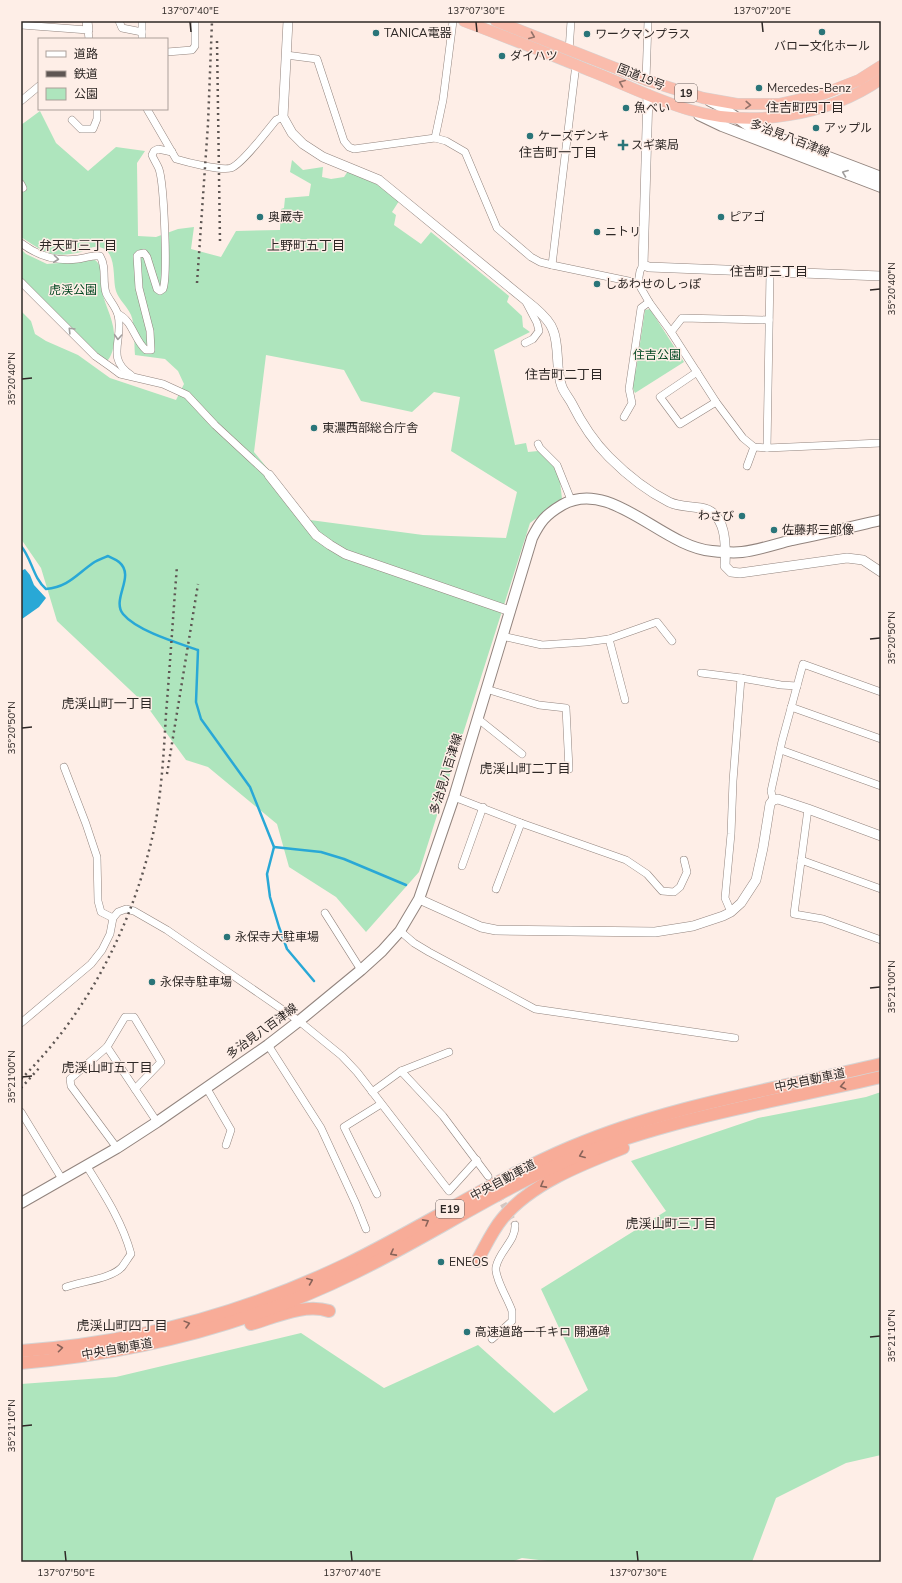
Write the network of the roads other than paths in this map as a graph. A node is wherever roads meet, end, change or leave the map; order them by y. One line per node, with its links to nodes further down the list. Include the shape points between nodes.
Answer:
1 (119, 21): 12 (street, via 122,28)
2 (142, 21): 12 (street)
3 (195, 21): 14 (street, via 195,46 192,50)
4 (288, 21): 15 (street)
5 (453, 21): 30 (street, via 443,100)
6 (464, 21): 16 (highway, 国道19号 / 19)
7 (496, 21): 13 (highway, 国道19号 / 19, one-way to 13)
8 (571, 21): 13 (street)
9 (648, 21): 19 (street)
10 (21, 25): 11 (street)
11 (88, 30)
12 (142, 36)
13 (570, 51): 19 (highway, 国道19号 / 19)
14 (168, 52)
15 (286, 55): 27 (street); 30 (street, via 317,59 344,141 349,147 354,149)
16 (576, 64): 21 (highway, 国道19号 / 19, one-way to 16); 35 (street)
17 (881, 66): 22 (highway, 国道19号 / 19, one-way to 17, via 737,104 780,104 823,94 859,80)
18 (881, 79): 28 (highway, 国道19号 / 19, via 867,89 824,107 781,116)
19 (646, 80): 22 (highway, 国道19号 / 19)
20 (38, 87): 23 (street)
21 (648, 94): 26 (highway, 国道19号 / 19); 36 (street)
22 (703, 98): 28 (main road, 多治見八百津線)
23 (21, 101)
24 (97, 110): 29 (street, via 97,120 93,129 81,129)
25 (148, 110): 31 (street)
26 (690, 110): 28 (highway, 国道19号 / 19); 33 (main road, 多治見八百津線, one-way to 26, via 722,126)
27 (284, 117): 31 (street, via 276,120 238,164 230,168 190,164 176,159); 41 (street, via 292,133 303,144 323,157 379,180)
28 (739, 118): 32 (main road, 多治見八百津線, via 750,127)
29 (72, 120)
30 (435, 138): 35 (street, via 465,152 497,228 531,257)
31 (172, 152): 43 (street, via 158,149 152,155 159,170 164,208 163,289 157,289 147,257 144,254 137,256 139,288 150,331 151,350 146,350 142,346 126,318)
32 (881, 177)
33 (881, 187)
34 (21, 243): 43 (street, one-way to 43, via 32,252 53,260 100,256 105,266 106,292)
35 (552, 265): 40 (street)
36 (643, 265): 37 (street); 40 (street)
37 (770, 273): 38 (street); 44 (street)
38 (881, 276)
39 (21, 282): 48 (street, one-way to 39)
40 (638, 283): 42 (street)
41 (525, 300): 46 (street, via 539,328 536,335); 61 (street, via 546,318 553,330 562,386 600,448 622,469 669,502 712,511 722,524)
42 (649, 302): 45 (street); 52 (street, via 642,308 629,389 632,403)
43 (118, 314): 47 (street, one-way to 47)
44 (769, 320): 45 (street, via 682,318); 56 (street)
45 (670, 332): 49 (street)
46 (525, 343)
47 (117, 357): 48 (street, via 111,363); 50 (street, via 121,367)
48 (105, 363): 50 (street, via 120,374)
49 (697, 372): 51 (street); 51 (street, via 660,397 680,424)
50 (134, 377): 58 (street, via 162,384 188,395 215,425)
51 (716, 402): 55 (street, via 743,438)
52 (624, 416)
53 (881, 443): 56 (street)
54 (538, 444): 59 (street, via 557,465)
55 (754, 447): 56 (street); 57 (street)
56 (767, 448)
57 (748, 466)
58 (269, 475): 63 (street, via 316,535 340,551)
59 (571, 500): 61 (main road, 多治見八百津線, via 598,499 616,505 668,536 696,548); 63 (main road, 多治見八百津線, via 541,520 532,538)
60 (881, 520): 61 (main road, 多治見八百津線, via 741,552)
61 (725, 552): 62 (street, via 725,566 731,572 740,573 847,558 863,560)
62 (881, 572)
63 (510, 610): 64 (main road, 多治見八百津線)
64 (502, 636): 65 (street, via 542,645); 70 (main road, 多治見八百津線)
65 (609, 639): 66 (street, via 657,622); 72 (street)
66 (672, 641)
67 (701, 672): 68 (street)
68 (741, 678): 69 (street); 93 (street, via 725,898)
69 (797, 686): 71 (street, via 803,664); 73 (street)
70 (486, 689): 74 (main road, 多治見八百津線); 79 (street, via 539,705 566,708)
71 (881, 692)
72 (625, 700)
73 (792, 707): 75 (street); 76 (street)
74 (477, 718): 77 (street); 81 (main road, 多治見八百津線)
75 (881, 739)
76 (781, 750): 80 (street); 82 (street, via 771,791)
77 (522, 754)
78 (64, 767): 95 (street, via 97,857 98,901 101,912)
79 (570, 769)
80 (881, 786)
81 (454, 796): 83 (street); 92 (main road, 多治見八百津線)
82 (774, 800): 84 (street); 93 (street, via 770,804 756,880)
83 (483, 807): 85 (street); 89 (street)
84 (808, 809): 86 (street); 88 (street)
85 (521, 822): 87 (street, via 626,860 646,874 662,891 674,892 680,887 687,872); 90 (street)
86 (881, 836)
87 (684, 860)
88 (801, 860): 91 (street); 97 (street, via 794,914 823,919)
89 (462, 866)
90 (496, 889)
91 (881, 889)
92 (419, 899): 93 (street, via 481,927 496,930 655,932 693,926); 96 (main road, 多治見八百津線)
93 (732, 912)
94 (324, 914): 98 (street)
95 (113, 918): 99 (street, via 118,912 126,909 134,911 167,930); 100 (street, via 110,934 91,964)
96 (400, 931): 98 (main road, 多治見八百津線); 101 (street, via 429,952 535,1009)
97 (881, 940)
98 (361, 970): 99 (main road, 多治見八百津線)
99 (299, 1021): 102 (main road, 多治見八百津線); 110 (street, via 342,1056)
100 (21, 1022)
101 (735, 1038)
102 (268, 1044): 108 (main road, 多治見八百津線); 124 (street, via 321,1128)
103 (107, 1046): 109 (street); 109 (street, via 125,1017 134,1017 161,1062); 116 (street, via 70,1079 71,1086)
104 (449, 1052): 106 (street)
105 (881, 1064): 130 (highway, 中央自動車道 / E19, one-way to 105, via 143,1335 246,1306 348,1264 512,1175 598,1136 694,1106)
106 (401, 1071): 110 (street); 117 (street, via 443,1116)
107 (881, 1077): 112 (highway, 中央自動車道 / E19, one-way to 112)
108 (206, 1087): 114 (main road, 多治見八百津線); 115 (street, via 231,1130)
109 (135, 1089): 114 (street)
110 (372, 1092): 111 (street)
111 (381, 1104): 117 (street, via 449,1191); 121 (street, via 344,1127)
112 (749, 1106): 125 (highway, one-way to 125, via 698,1120 642,1140 533,1190 502,1218); 129 (highway, 中央自動車道 / E19, one-way to 129, via 664,1126 588,1152 516,1185 386,1257 320,1289 245,1318)
113 (21, 1112): 120 (street)
114 (157, 1122): 116 (main road, 多治見八百津線)
115 (226, 1145)
116 (117, 1148): 118 (main road, 多治見八百津線)
117 (477, 1160): 119 (street)
118 (86, 1165): 120 (main road, 多治見八百津線); 126 (street, via 112,1206 131,1254 121,1268 101,1278)
119 (488, 1176)
120 (62, 1179): 122 (main road, 多治見八百津線)
121 (377, 1194)
122 (21, 1203)
123 (515, 1225): 128 (street, via 516,1233 500,1255 495,1268 512,1312 512,1321)
124 (366, 1229)
125 (477, 1261)
126 (66, 1287)
127 (330, 1311): 129 (highway, via 320,1308 299,1311 194,1338)
128 (492, 1340)
129 (143, 1346): 131 (highway, 中央自動車道 / E19)
130 (21, 1352)
131 (21, 1363)

